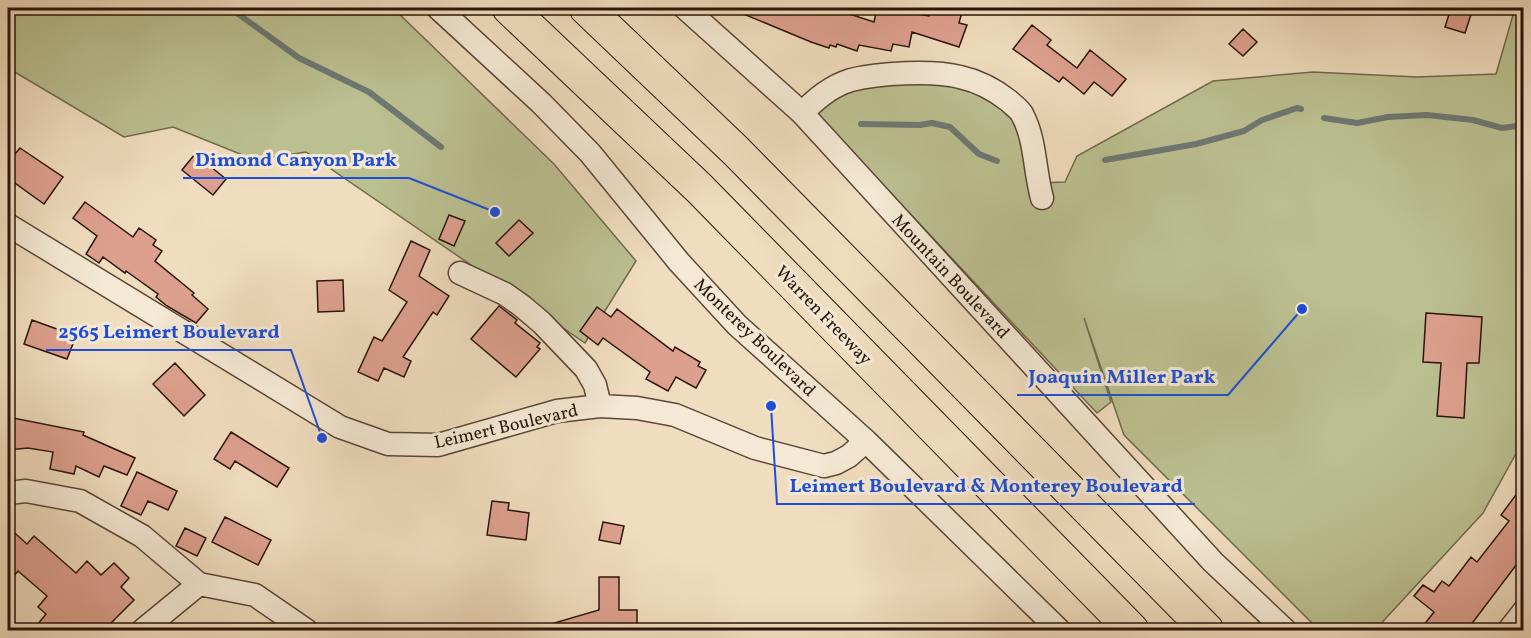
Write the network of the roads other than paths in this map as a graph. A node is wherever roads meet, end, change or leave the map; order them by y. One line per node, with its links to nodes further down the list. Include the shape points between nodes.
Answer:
1 (438, 8): 10 (street, Monterey Boulevard, via 584,147 710,298)
2 (509, 8): 17 (highway, Warren Freeway, via 699,188)
3 (586, 8): 18 (highway, via 736,151)
4 (684, 8): 5 (street, Mountain Boulevard)
5 (802, 113): 6 (street, via 820,96 849,81 880,75 959,76 995,90 1021,111 1035,147); 19 (street, Mountain Boulevard, via 1213,562)
6 (1042, 198)
7 (8, 225): 9 (street, Leimert Boulevard, via 340,427 388,444 438,445 558,411)
8 (460, 273): 9 (street, via 505,294 542,323 586,369)
9 (600, 406): 10 (street, Leimert Boulevard, via 675,415 755,448 824,466 849,456)
10 (867, 441): 16 (street, Monterey Boulevard)
11 (8, 492): 12 (street, via 26,491 80,501 142,536)
12 (199, 584): 14 (street); 15 (street, via 255,595)
13 (1524, 611): 20 (street)
14 (142, 630)
15 (306, 630)
16 (1059, 630)
17 (1132, 630)
18 (1207, 630)
19 (1285, 630)
20 (1509, 630)

